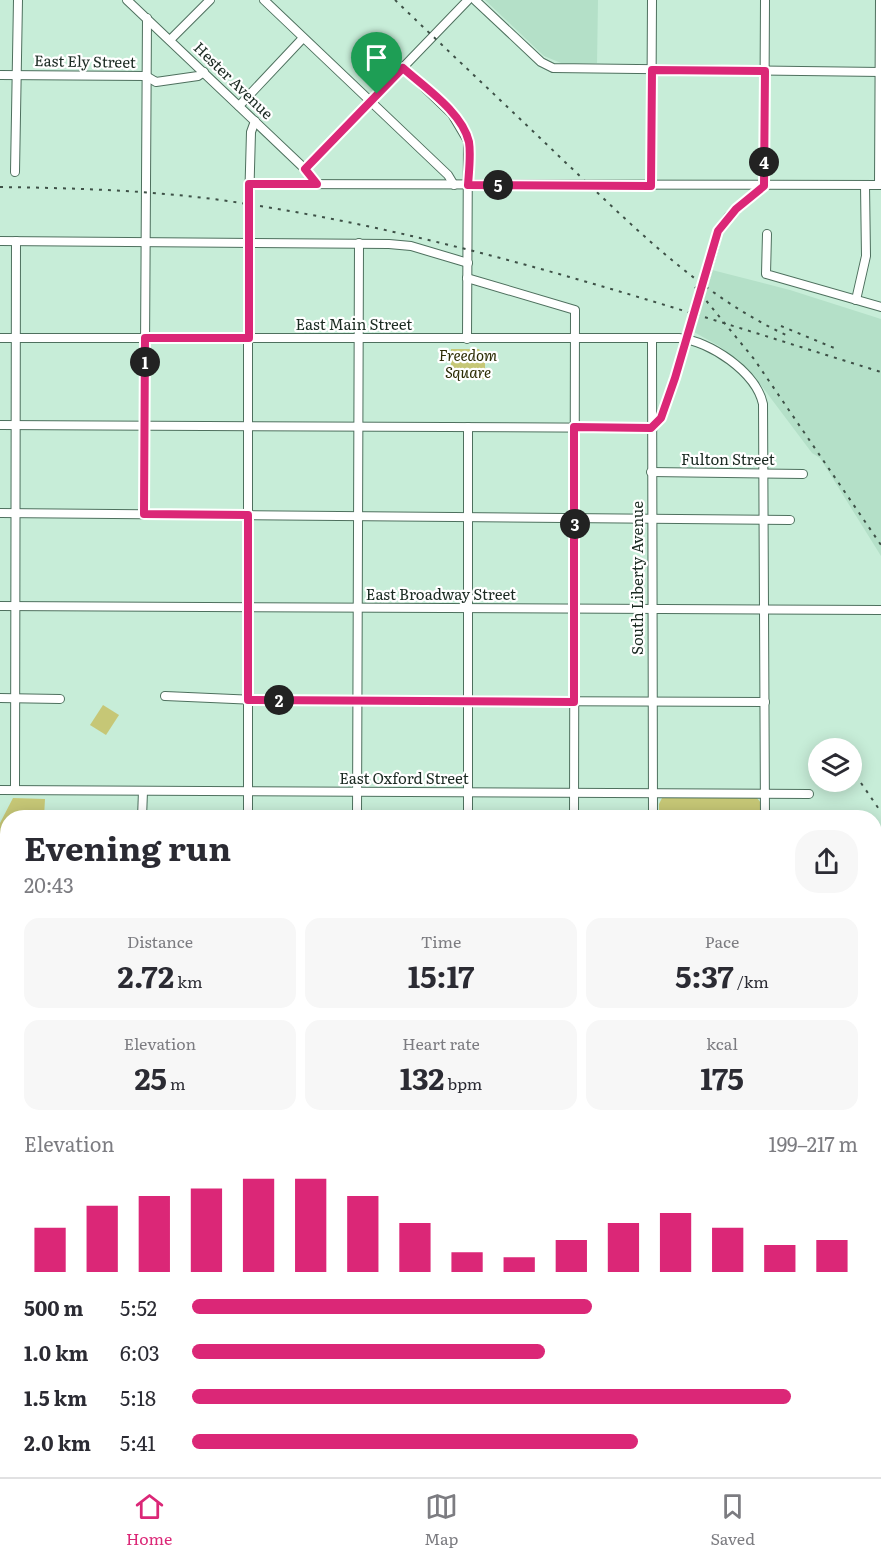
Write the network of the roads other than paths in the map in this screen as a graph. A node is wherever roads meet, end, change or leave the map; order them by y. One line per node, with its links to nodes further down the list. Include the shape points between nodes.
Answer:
1 (18, 0): 21 (street)
2 (128, 0): 12 (street, Hester Avenue)
3 (197, 0): 11 (street)
4 (210, 0): 11 (street)
5 (264, 0): 13 (street)
6 (468, 0): 15 (street)
7 (475, 0): 16 (street, via 541,62 554,68)
8 (652, 0): 16 (street)
9 (765, 0): 17 (street)
10 (880, 0): 19 (street)
11 (204, 6): 14 (street)
12 (147, 18): 14 (street, Hester Avenue); 22 (street)
13 (303, 38): 23 (street); 24 (street)
14 (170, 40): 18 (street, Hester Avenue)
15 (403, 68): 23 (street); 31 (street, via 445,106 465,132 470,150)
16 (652, 70): 17 (street); 34 (street)
17 (765, 71): 19 (street); 35 (street)
18 (204, 72): 22 (street, East Ely Street, via 156,82); 24 (street, Hester Avenue)
19 (880, 72): 33 (street)
20 (0, 75): 21 (street, East Ely Street)
21 (18, 75): 22 (street, East Ely Street); 27 (street)
22 (146, 76): 39 (street)
23 (370, 101): 26 (street); 30 (street)
24 (239, 106): 25 (street, Hester Avenue)
25 (255, 121): 26 (street, Hester Avenue); 28 (street)
26 (305, 169): 29 (street, Hester Avenue)
27 (15, 172)
28 (249, 184): 29 (street); 40 (street)
29 (317, 184): 30 (street)
30 (454, 185): 31 (street)
31 (468, 185): 34 (street); 42 (street)
32 (865, 185): 33 (street); 35 (street); 44 (street, via 866,256)
33 (880, 185)
34 (651, 186): 35 (street)
35 (764, 186): 61 (street, bridge, via 729,216 718,231 675,378 661,418)
36 (767, 234): 44 (street, via 766,274)
37 (0, 241): 38 (street)
38 (16, 241): 39 (street); 47 (street)
39 (145, 241): 40 (street); 48 (street)
40 (248, 242): 41 (street); 49 (street)
41 (359, 243): 42 (street, via 411,246); 50 (street)
42 (468, 263): 43 (street)
43 (467, 278): 51 (street); 52 (street, via 575,310)
44 (856, 300): 45 (street)
45 (881, 308)
46 (0, 338): 47 (street, East Main Street)
47 (16, 338): 48 (street, East Main Street); 55 (street)
48 (145, 338): 49 (street, East Main Street); 56 (street)
49 (249, 338): 50 (street, East Main Street); 57 (street)
50 (358, 339): 51 (street, East Main Street); 58 (street)
51 (467, 339): 52 (street, East Main Street)
52 (574, 339): 53 (street, East Main Street); 60 (street)
53 (652, 339): 61 (street, South Liberty Avenue); 63 (street, East Main Street, via 691,339 706,344 740,370 760,395)
54 (0, 425): 55 (street)
55 (16, 425): 56 (street); 66 (street)
56 (145, 425): 57 (street); 67 (street)
57 (249, 426): 58 (street); 68 (street)
58 (358, 426): 59 (street); 69 (street)
59 (468, 427): 60 (street); 70 (street)
60 (574, 427): 61 (street); 71 (street)
61 (651, 428): 62 (street, South Liberty Avenue)
62 (651, 472): 63 (street, Fulton Street); 72 (street, South Liberty Avenue)
63 (763, 473): 64 (street, Fulton Street); 73 (street)
64 (804, 474)
65 (0, 513): 66 (street)
66 (15, 513): 67 (street); 76 (street)
67 (144, 514): 68 (street)
68 (248, 515): 69 (street); 77 (street)
69 (358, 516): 70 (street); 78 (street)
70 (467, 517): 71 (street); 79 (street)
71 (575, 518): 72 (street); 80 (street)
72 (651, 519): 73 (street); 81 (street, South Liberty Avenue)
73 (764, 520): 74 (street); 82 (street)
74 (790, 520)
75 (0, 606): 76 (street, East Broadway Street)
76 (15, 606): 77 (street, East Broadway Street); 86 (street)
77 (248, 608): 78 (street, East Broadway Street); 88 (street)
78 (357, 608): 79 (street, East Broadway Street); 89 (street)
79 (468, 609): 80 (street, East Broadway Street); 90 (street)
80 (574, 609): 81 (street, East Broadway Street); 91 (street)
81 (652, 609): 82 (street, East Broadway Street); 92 (street, South Liberty Avenue)
82 (764, 610): 83 (street, East Broadway Street); 93 (street)
83 (881, 610)
84 (165, 696): 88 (street)
85 (0, 698): 86 (street)
86 (15, 699): 87 (street); 95 (street)
87 (60, 699)
88 (248, 700): 89 (street); 97 (street)
89 (358, 701): 90 (street); 98 (street)
90 (468, 701): 91 (street); 99 (street)
91 (574, 702): 92 (street); 100 (street)
92 (652, 702): 93 (street); 101 (street, South Liberty Avenue)
93 (765, 702): 102 (street)
94 (0, 790): 95 (street, East Oxford Street)
95 (15, 790): 96 (street, East Oxford Street)
96 (143, 791): 97 (street, East Oxford Street); 104 (street)
97 (248, 792): 98 (street, East Oxford Street); 105 (street)
98 (357, 793): 99 (street, East Oxford Street); 106 (street)
99 (468, 793): 100 (street, East Oxford Street); 107 (street)
100 (574, 794): 101 (street, East Oxford Street); 108 (street)
101 (652, 794): 102 (street, East Oxford Street); 109 (street, South Liberty Avenue)
102 (765, 794): 103 (street, East Oxford Street); 110 (street)
103 (809, 794)
104 (142, 810)
105 (248, 810)
106 (357, 810)
107 (468, 810)
108 (574, 810)
109 (652, 810)
110 (765, 810)

